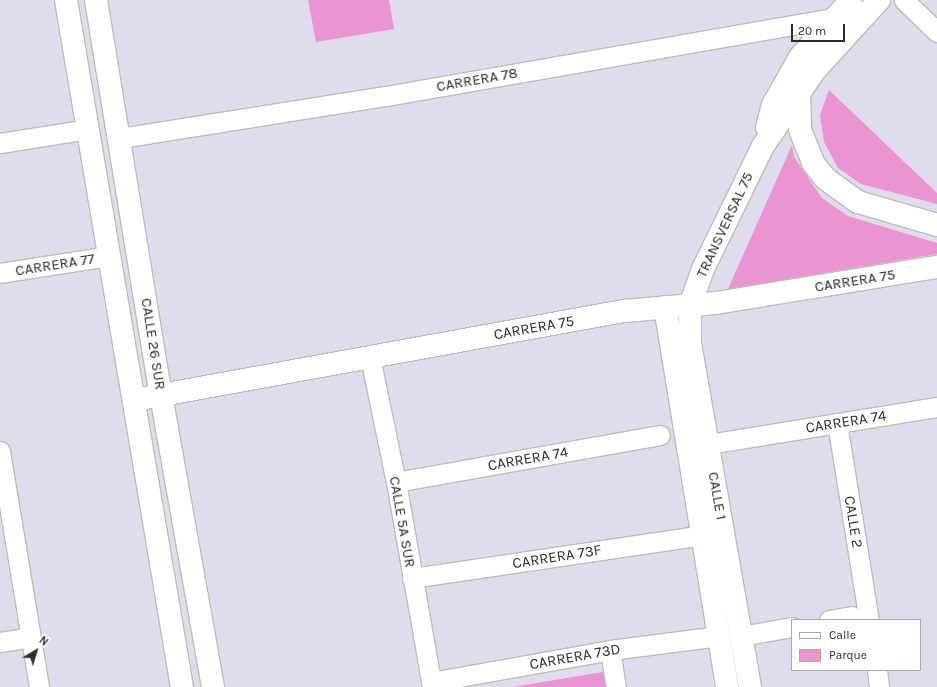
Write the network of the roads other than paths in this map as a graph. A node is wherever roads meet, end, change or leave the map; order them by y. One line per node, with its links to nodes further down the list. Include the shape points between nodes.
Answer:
1 (66, 0): 9 (street, CALLE 26 SUR)
2 (96, 0): 10 (street, CALLE 26 SUR)
3 (851, 0): 6 (street, TRANSVERSAL 75)
4 (879, 0): 8 (street, TRANSVERSAL 75, via 827,55)
5 (904, 0): 7 (street)
6 (834, 18): 10 (street, CARRERA 78, via 386,96); 12 (street, TRANSVERSAL 75, via 800,57 784,82 773,105)
7 (937, 32)
8 (799, 93): 12 (street, TRANSVERSAL 75); 13 (street, via 800,130 813,163 826,180 858,202)
9 (88, 129): 11 (street); 14 (street, CALLE 26 SUR)
10 (120, 138): 20 (street, CALLE 26 SUR)
11 (0, 143)
12 (763, 146): 17 (street, TRANSVERSAL 75, via 703,269)
13 (937, 225)
14 (109, 256): 16 (street, CARRERA 77); 21 (street, CALLE 26 SUR)
15 (937, 268): 17 (street, CARRERA 75)
16 (0, 273)
17 (690, 305): 18 (street, CARRERA 75); 25 (street, CALLE 1, via 690,344)
18 (665, 307): 19 (street, CARRERA 75, via 625,311); 28 (street, CALLE 1)
19 (370, 357): 20 (street, CARRERA 75); 27 (street, CALLE 5A SUR)
20 (161, 395): 21 (street, CARRERA 75); 44 (street, CALLE 26 SUR)
21 (134, 400): 43 (street, CALLE 26 SUR)
22 (937, 407): 23 (street, CARRERA 74)
23 (837, 423): 25 (street, CARRERA 74); 32 (street, CALLE 2)
24 (660, 435): 27 (street, CARRERA 74)
25 (708, 444): 29 (street, CALLE 1)
26 (0, 451): 37 (street)
27 (396, 482): 31 (street, CALLE 5A SUR)
28 (702, 535): 30 (street, CALLE 1); 31 (street, CARRERA 73F)
29 (728, 558): 30 (street); 36 (street, CALLE 1)
30 (707, 563): 35 (street, CALLE 1)
31 (412, 578): 41 (street, CALLE 5A SUR)
32 (860, 618): 33 (street)
33 (844, 619)
34 (791, 627): 36 (street)
35 (719, 636): 39 (street, CARRERA 73D); 46 (street, CALLE 1)
36 (741, 636): 47 (street, CALLE 1)
37 (31, 637): 38 (street); 42 (street)
38 (0, 642)
39 (610, 650): 41 (street, CARRERA 73D); 45 (street)
40 (876, 671): 48 (street)
41 (432, 684)
42 (39, 687)
43 (182, 687)
44 (213, 687)
45 (616, 687)
46 (727, 687)
47 (750, 687)
48 (879, 687)

